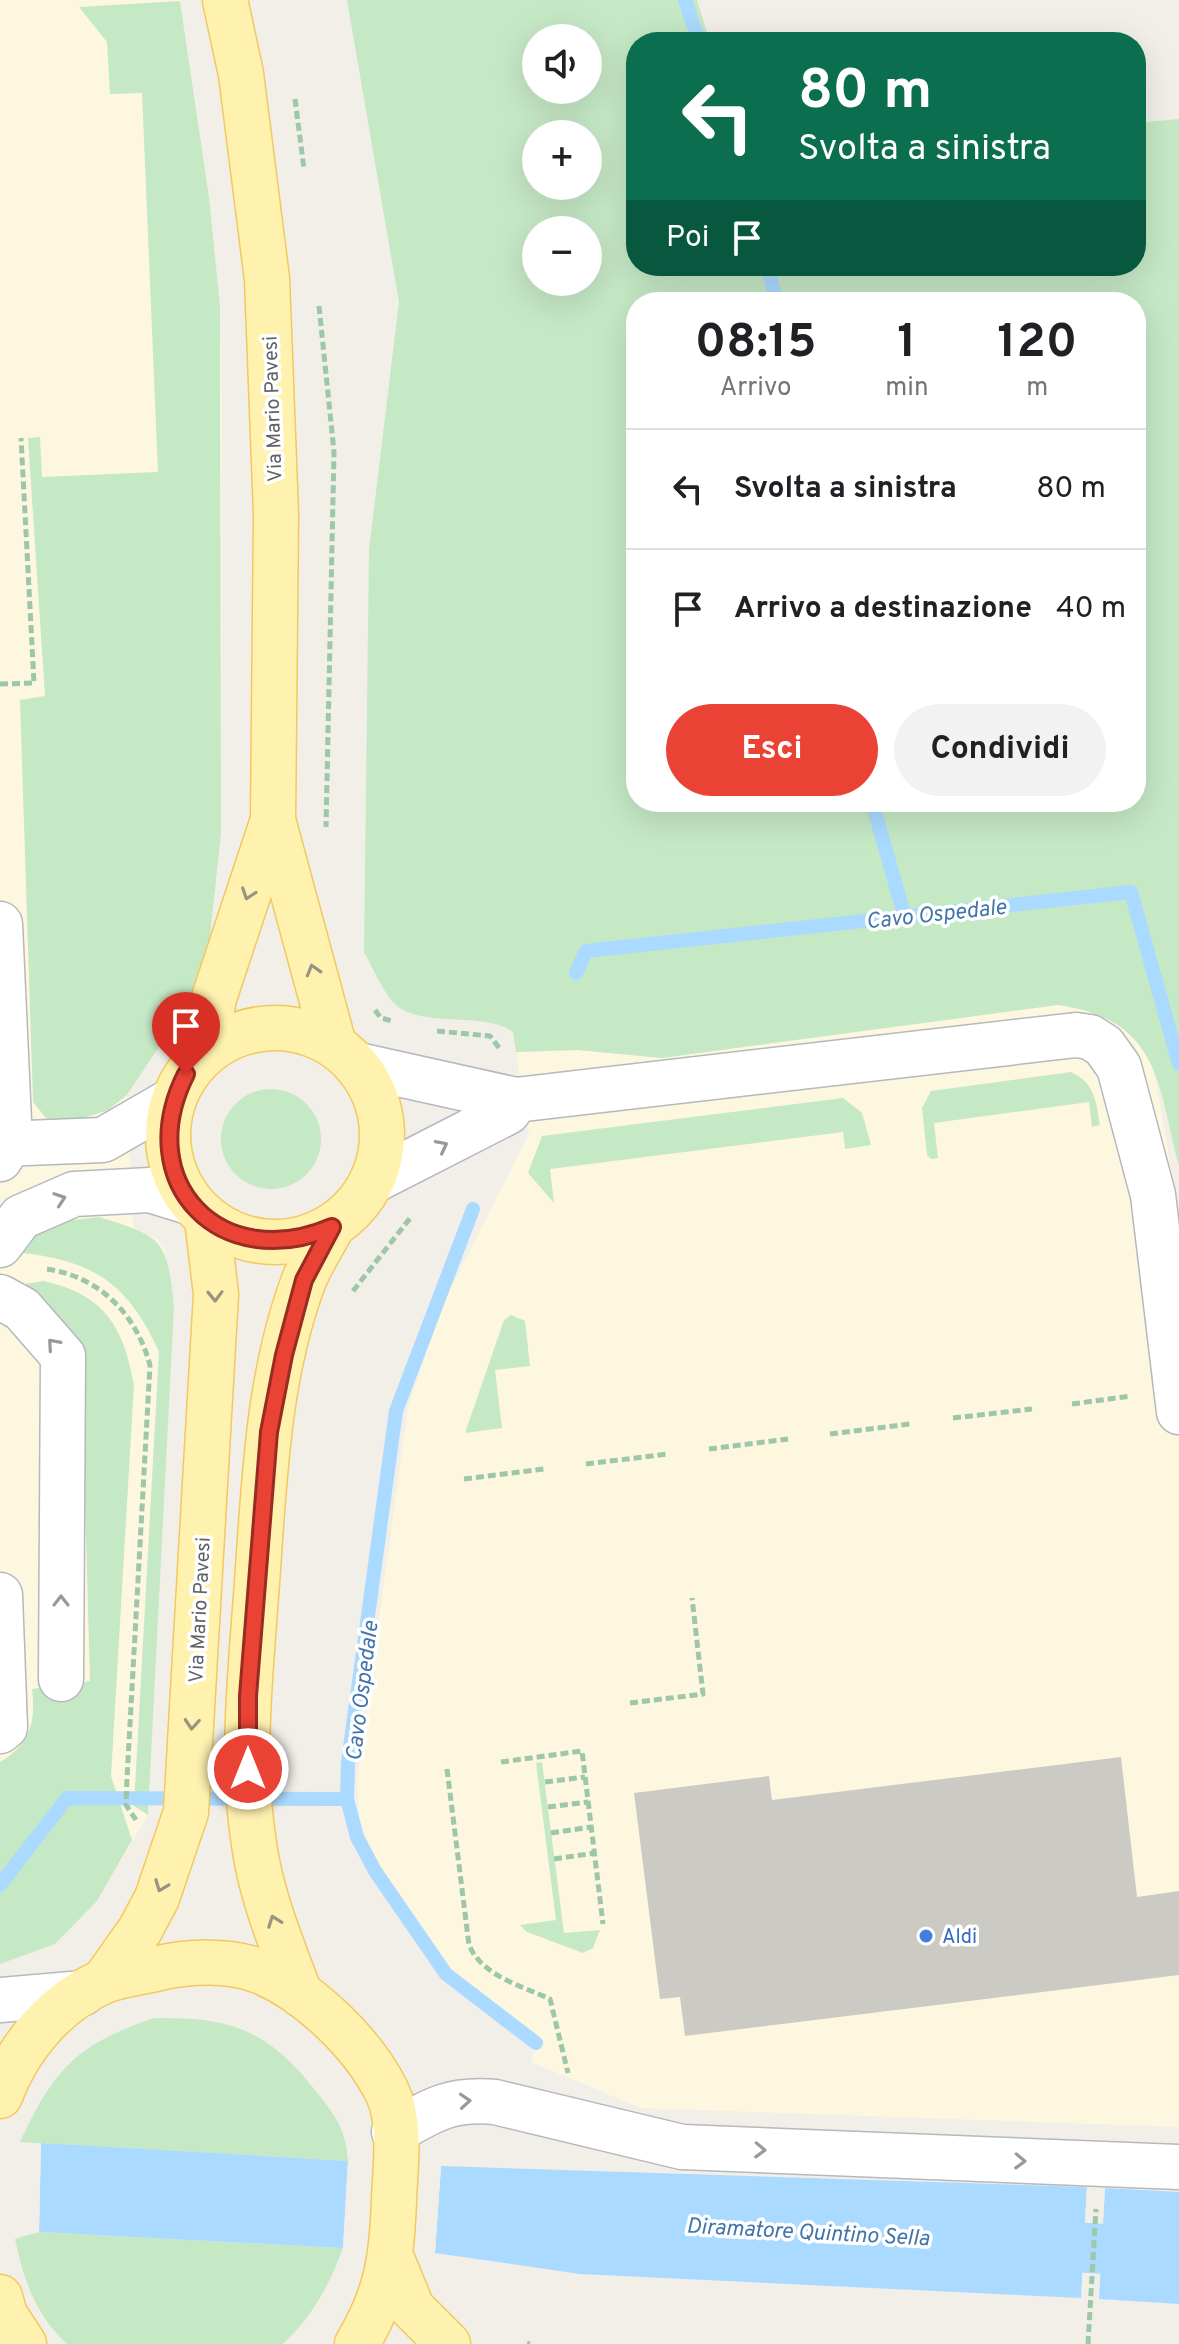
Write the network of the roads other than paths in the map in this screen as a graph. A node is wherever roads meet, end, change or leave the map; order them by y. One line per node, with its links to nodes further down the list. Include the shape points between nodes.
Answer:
1 (225, 0): 2 (main road, Via Mario Pavesi, via 241,74 267,279 276,514)
2 (273, 820): 4 (main road, Via Mario Pavesi, one-way to 4, via 214,998); 5 (main road, Via Mario Pavesi, one-way to 2)
3 (0, 924): 8 (street)
4 (204, 1054): 5 (main road, via 234,1035 268,1027 303,1030); 6 (main road)
5 (346, 1055): 7 (street); 9 (main road, via 374,1091 382,1121 382,1151)
6 (174, 1099): 8 (street, via 103,1140); 10 (main road, via 169,1120 172,1164)
7 (516, 1100): 9 (street, one-way to 7, via 508,1112); 14 (street, via 1090,1037 1119,1067 1153,1195)
8 (3, 1149)
9 (373, 1181): 11 (main road, via 356,1207)
10 (200, 1211): 11 (main road, via 236,1236 269,1243 302,1240); 12 (street, one-way to 10, via 21,1217 74,1194 150,1190); 18 (main road, Via Mario Pavesi, one-way to 18, via 216,1294 187,1795 157,1898 140,1930)
11 (332, 1227): 19 (main road, one-way to 11, via 266,1900 250,1806 248,1696 269,1432 304,1280)
12 (0, 1245)
13 (0, 1297): 16 (street, one-way to 13, via 63,1356 22,1309)
14 (1160, 1404)
15 (0, 1595): 17 (street, via 5,1727)
16 (61, 1679)
17 (0, 1731)
18 (94, 1987): 19 (main road, via 178,1964 221,1964 261,1972); 20 (street); 21 (main road, via 43,2024 11,2065)
19 (300, 1994): 22 (main road, via 336,2022 388,2093)
20 (0, 2000)
21 (0, 2096)
22 (395, 2148): 23 (street, one-way to 23, via 445,2103 466,2099 682,2147); 24 (main road)
23 (1179, 2167)
24 (392, 2259): 27 (main road, via 377,2310); 28 (main road, via 412,2308)
25 (0, 2297): 26 (main road)
26 (24, 2344)
27 (357, 2344)
28 (448, 2344)

